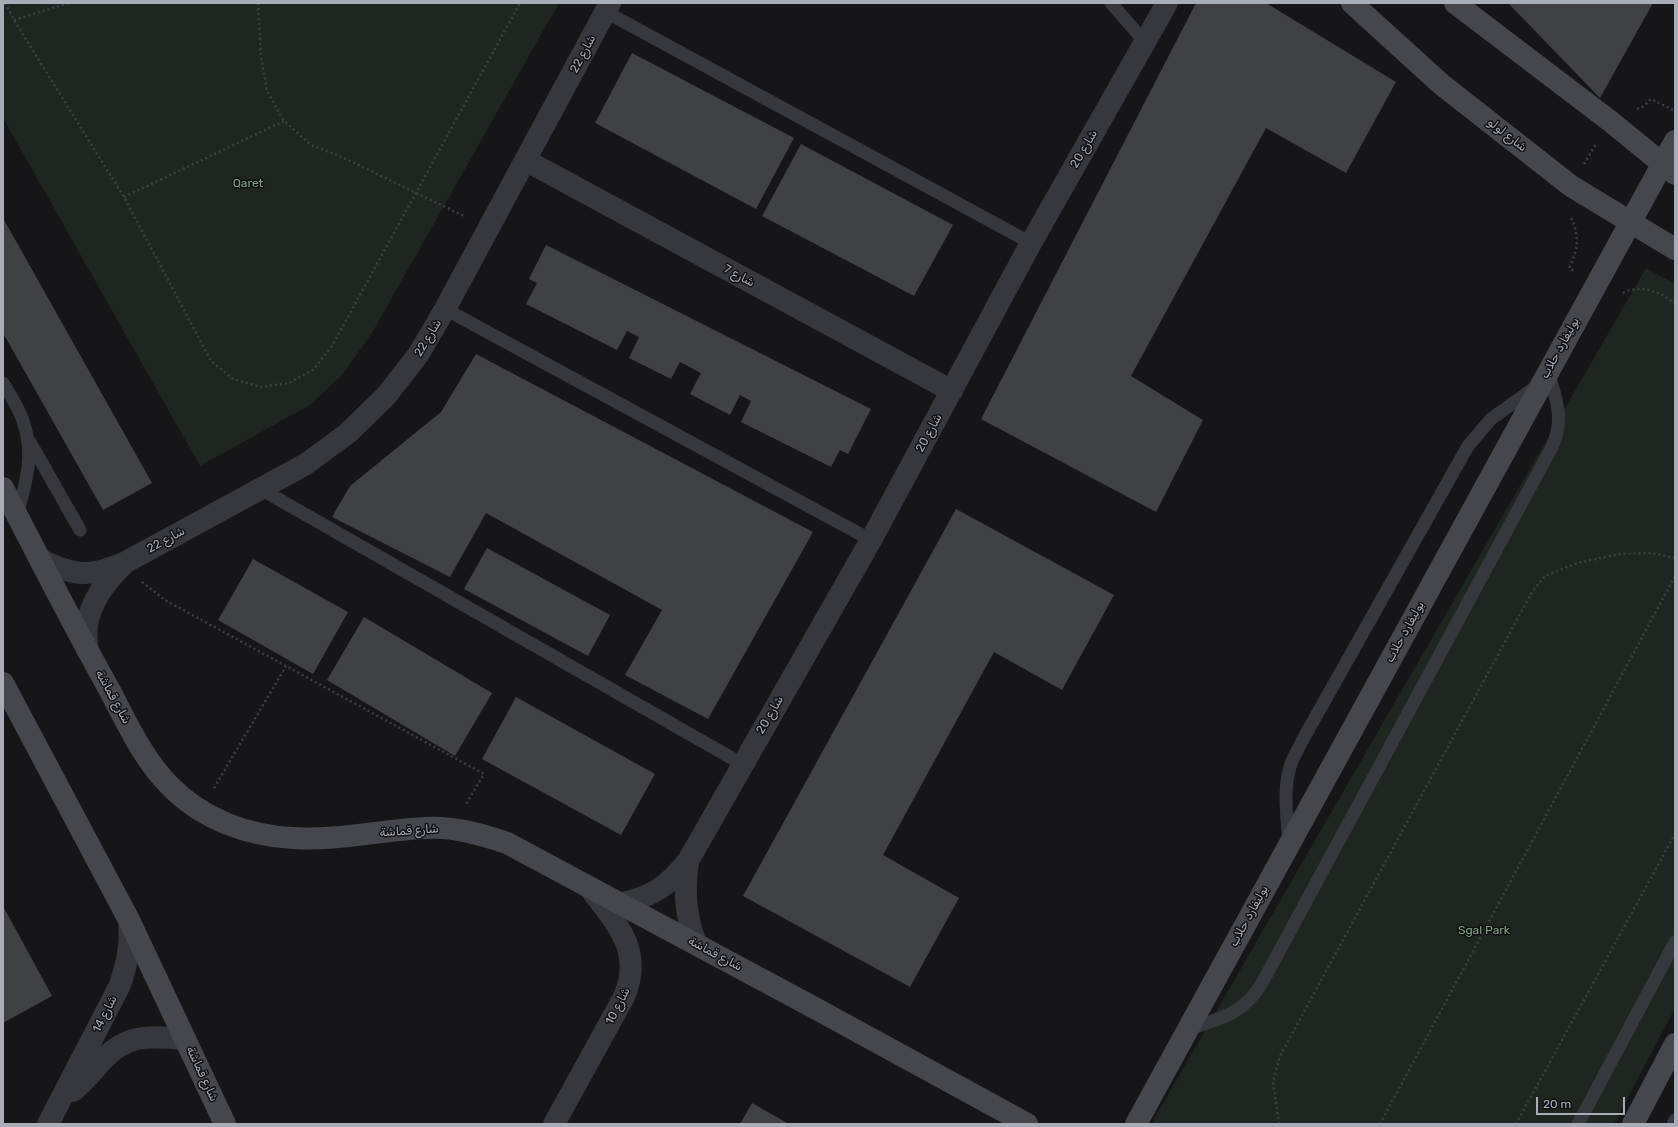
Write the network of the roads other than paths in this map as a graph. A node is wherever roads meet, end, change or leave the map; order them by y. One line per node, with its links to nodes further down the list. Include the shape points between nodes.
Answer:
1 (1111, 3): 6 (lane)
2 (1167, 3): 6 (street, شارع 20)
3 (1352, 3): 10 (street, شارع لولو, via 1441,84 1571,186)
4 (1454, 3): 9 (street, via 1610,120)
5 (608, 8): 8 (street, شارع 22); 11 (lane)
6 (1145, 42): 11 (street, شارع 20)
7 (1675, 141): 9 (street, بوليفارد حلاب)
8 (527, 160): 13 (street, شارع 22); 16 (street, شارع 7)
9 (1669, 169): 10 (street, بوليفارد حلاب)
10 (1630, 222): 12 (street, شارع لولو); 14 (street, بوليفارد حلاب)
11 (1031, 243): 16 (street, شارع 20)
12 (1675, 249)
13 (445, 309): 19 (street, شارع 22, via 414,361 386,396 348,432 306,464); 22 (lane)
14 (1545, 377): 28 (street, بوليفارد حلاب); 28 (lane, via 1491,419 1468,446 1302,741 1292,762 1286,785); 35 (lane, via 1560,415 1554,442 1262,983 1255,995 1233,1013)
15 (3, 383): 17 (lane, via 23,420)
16 (952, 390): 22 (street, شارع 20)
17 (28, 439): 20 (lane, via 30,459); 21 (lane)
18 (3, 488): 20 (street, شارع قماشة)
19 (259, 488): 24 (street, شارع 22); 27 (lane)
20 (17, 515): 23 (street, شارع قماشة)
21 (80, 530)
22 (871, 540): 27 (street, شارع 20)
23 (41, 560): 24 (street, شارع 22, via 61,570 83,573 105,570); 25 (street, شارع قماشة)
24 (126, 562): 25 (street, شارع 22, via 108,579 95,600 87,625)
25 (87, 650): 30 (street, شارع قماشة, via 145,757 170,787 201,811 235,827 271,837 309,839 426,828 480,834 507,843)
26 (3, 683): 32 (street, شارع قماشة)
27 (742, 764): 29 (street, شارع 20)
28 (1289, 843): 35 (street, بوليفارد حلاب)
29 (688, 861): 31 (street, شارع 20, via 675,877 659,890 640,899); 34 (street, شارع 20, via 685,903 688,924)
30 (590, 887): 31 (street, شارع قماشة); 42 (street, شارع 10, via 626,941 632,969 624,997)
31 (620, 904): 34 (street, شارع قماشة)
32 (129, 920): 36 (street, شارع قماشة); 38 (street, شارع 14, via 131,942 120,985)
33 (1675, 942): 45 (lane)
34 (696, 944): 43 (street, شارع قماشة)
35 (1187, 1030): 44 (street, بوليفارد حلاب)
36 (186, 1039): 38 (street, شارع 14, via 148,1037 126,1041 112,1050 89,1076); 41 (street, شارع قماشة)
37 (1675, 1044): 46 (street)
38 (60, 1102): 40 (street, شارع 14)
39 (1675, 1120): 47 (lane)
40 (48, 1124)
41 (225, 1124)
42 (554, 1124)
43 (1027, 1124)
44 (1136, 1124)
45 (1578, 1124)
46 (1633, 1124)
47 (1673, 1124)

